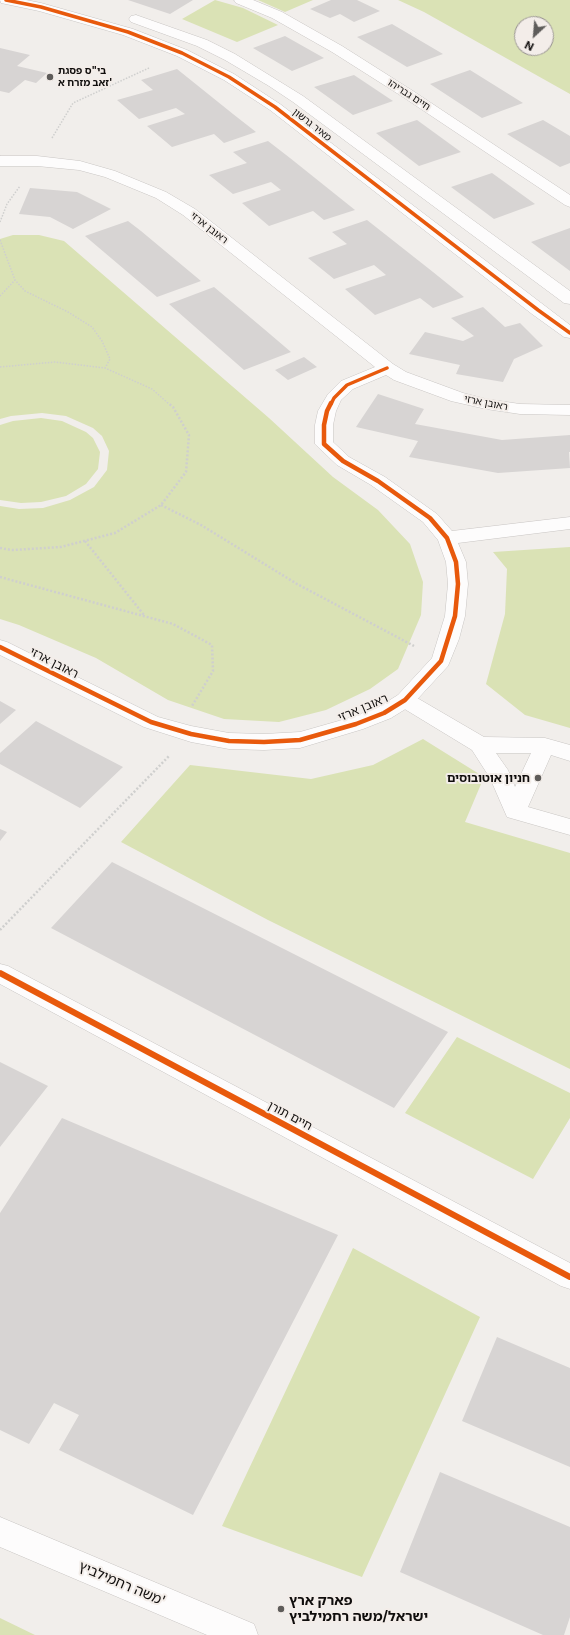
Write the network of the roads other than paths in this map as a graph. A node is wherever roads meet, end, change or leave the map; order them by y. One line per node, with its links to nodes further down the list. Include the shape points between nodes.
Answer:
1 (6, 0): 7 (street, מאיר גרשון, via 41,7 158,42 222,73 275,107 532,306)
2 (241, 0): 5 (street, חיים גבריהו, via 277,15 337,49)
3 (125, 15): 6 (street, מאיר גרשון, via 202,43 274,83)
4 (0, 161): 8 (street, ראובן ארזי, via 37,161 80,166 110,174 166,198 188,212)
5 (570, 202)
6 (570, 298)
7 (570, 332)
8 (386, 368): 10 (street, ראובן ארזי, via 400,376 457,397); 13 (street, ראובן ארזי, via 347,385 334,398 327,411 324,444 343,460 406,499 430,518)
9 (570, 401): 10 (street, ראובן ארזי)
10 (520, 409): 11 (street, ראובן ארזי)
11 (570, 410)
12 (570, 523): 13 (street)
13 (447, 538): 15 (street, ראובן ארזי, via 456,562 458,584 450,639 441,661)
14 (0, 648): 15 (street, ראובן ארזי, via 151,722 183,732 229,741 300,740 356,724 384,713)
15 (405, 700): 16 (street)
16 (480, 745): 17 (street); 19 (street, via 500,776)
17 (545, 746): 18 (street); 19 (street)
18 (570, 753)
19 (515, 811): 20 (street)
20 (570, 827)
21 (0, 973): 22 (street, חיים תורן)
22 (570, 1277)
23 (0, 1532): 24 (street, משה רחמילביץ')
24 (243, 1635)

